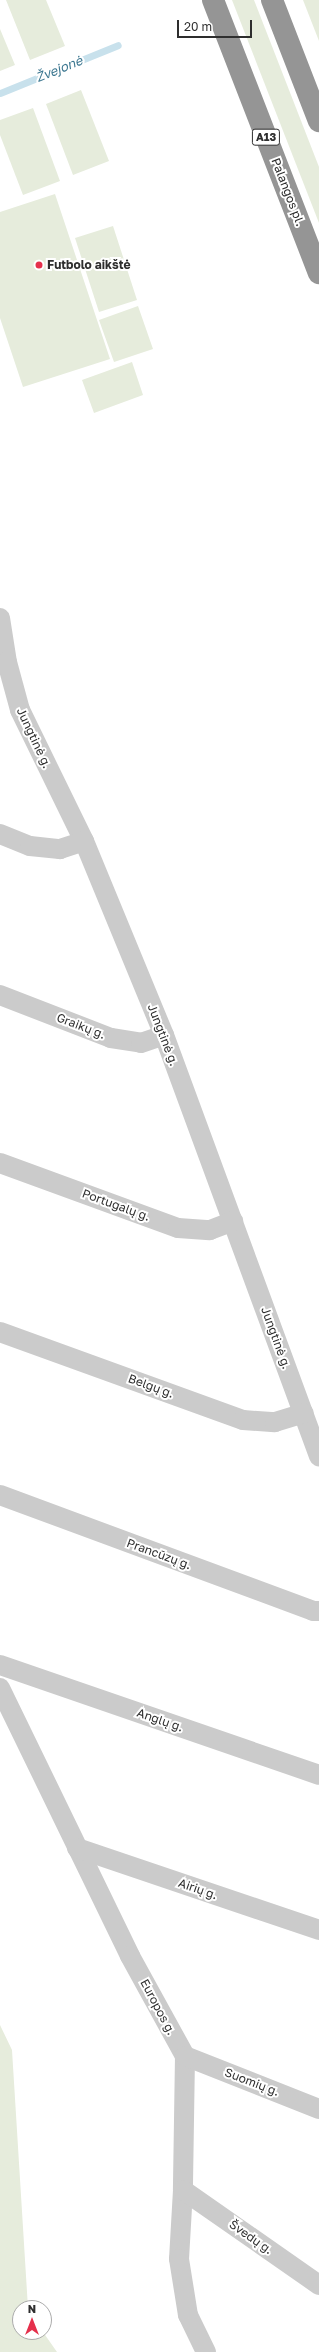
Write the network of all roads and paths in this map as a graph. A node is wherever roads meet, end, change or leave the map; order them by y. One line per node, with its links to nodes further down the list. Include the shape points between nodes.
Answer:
1 (214, 0): 4 (highway, Palangos pl. / A13)
2 (272, 0): 3 (highway)
3 (319, 121)
4 (319, 273)
5 (0, 618): 6 (street, Jungtinė g.)
6 (4, 662): 8 (street, Jungtinė g., via 20,710)
7 (0, 834): 8 (street, via 30,846 60,849)
8 (84, 841): 10 (street, Jungtinė g.)
9 (0, 995): 10 (street, Graikų g., via 111,1038 141,1043)
10 (164, 1035): 12 (street, Jungtinė g.)
11 (0, 1163): 12 (street, Portugalų g., via 178,1228 210,1230)
12 (233, 1221): 14 (street, Jungtinė g.)
13 (0, 1332): 14 (street, Belgų g., via 243,1420 275,1422)
14 (304, 1413): 15 (street, Jungtinė g.)
15 (319, 1456)
16 (0, 1495): 17 (street, Prancūzų g., via 313,1611)
17 (319, 1611)
18 (0, 1665): 20 (street, Anglų g.)
19 (0, 1688): 21 (street, Europos g.)
20 (319, 1775)
21 (77, 1848): 22 (street, Airių g.); 23 (street, Europos g., via 130,1956)
22 (319, 1930)
23 (185, 2056): 24 (street, Suomių g.); 25 (street, Europos g.)
24 (319, 2109)
25 (183, 2190): 26 (street, Švedų g.); 27 (street, Europos g., via 179,2259 188,2315)
26 (319, 2285)
27 (206, 2352)

